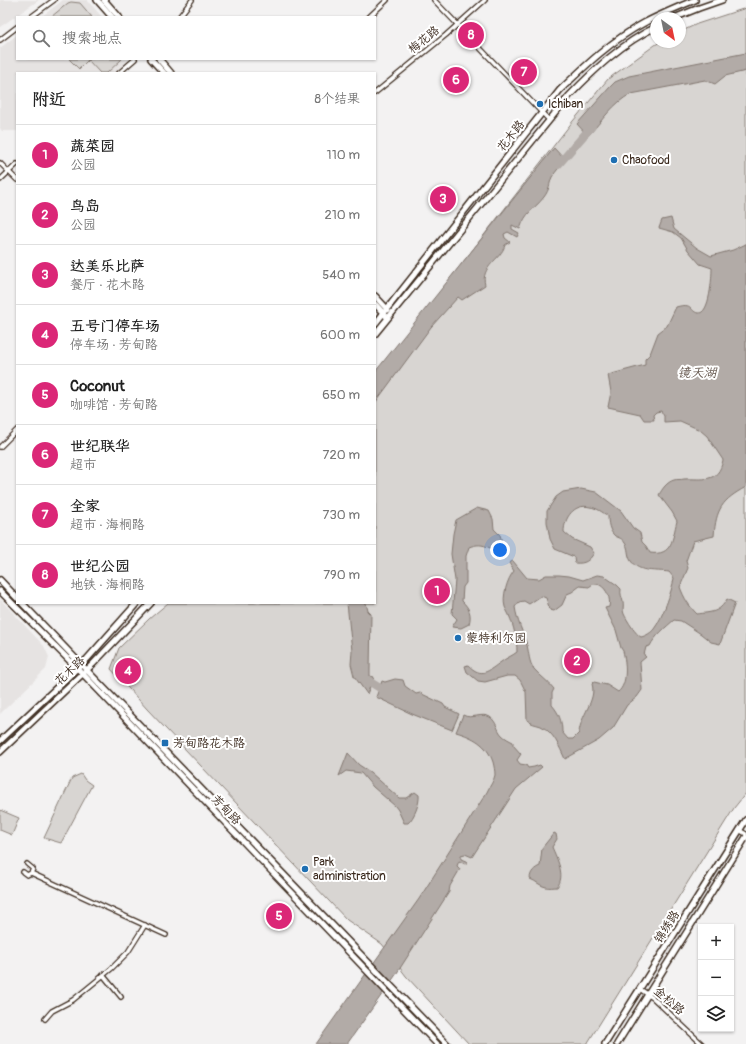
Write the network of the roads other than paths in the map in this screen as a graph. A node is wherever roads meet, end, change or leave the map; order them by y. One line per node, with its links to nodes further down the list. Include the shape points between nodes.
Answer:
1 (54, 0): 11 (street)
2 (97, 0): 12 (main road)
3 (104, 0): 13 (main road)
4 (192, 0): 14 (street)
5 (387, 0): 15 (street)
6 (434, 0): 16 (street)
7 (485, 0): 16 (street, 梅花路)
8 (695, 0): 27 (main road, 花木路, via 644,23 590,60 560,90)
9 (722, 0): 10 (main road)
10 (686, 14)
11 (32, 16)
12 (111, 16)
13 (119, 16)
14 (180, 16)
15 (370, 16)
16 (458, 25): 26 (street, 梅花路); 27 (street)
17 (16, 28): 19 (street)
18 (650, 31): 28 (main road, 花木路, via 597,68)
19 (0, 40)
20 (134, 60): 23 (street)
21 (152, 60): 24 (main road)
22 (159, 60): 25 (main road)
23 (120, 72)
24 (163, 72)
25 (170, 72)
26 (376, 92)
27 (542, 113): 28 (street); 36 (main road, 花木路)
28 (549, 120): 37 (main road, 花木路)
29 (0, 163): 31 (street)
30 (16, 165): 31 (street)
31 (9, 172): 32 (street); 33 (street)
32 (16, 179)
33 (0, 180)
34 (376, 298): 36 (main road)
35 (376, 305): 36 (main road)
36 (385, 311): 37 (main road); 38 (main road, 花木路)
37 (389, 316): 39 (main road, 花木路)
38 (376, 323)
39 (376, 333)
40 (16, 431): 41 (street)
41 (0, 447)
42 (0, 580): 44 (main road)
43 (0, 591): 48 (main road, 芳甸路)
44 (16, 597)
45 (23, 604): 48 (main road, 芳甸路)
46 (136, 604): 48 (main road, 花木路)
47 (150, 604): 49 (main road, 花木路)
48 (79, 666): 49 (main road, 芳甸路); 50 (main road, 花木路)
49 (84, 671): 51 (main road, 花木路); 65 (main road, 芳甸路); 66 (main road, 芳甸路)
50 (0, 741)
51 (0, 752)
52 (746, 820): 53 (main road, 锦绣路)
53 (739, 830): 54 (street); 61 (main road, 锦绣路)
54 (746, 836): 62 (main road, 锦绣路)
55 (27, 864): 57 (street, via 33,869)
56 (23, 872): 57 (street, via 27,875)
57 (31, 873): 58 (street)
58 (145, 925): 59 (street); 60 (street, via 128,952)
59 (166, 935)
60 (103, 975): 63 (street); 64 (street, via 73,1000 52,1011)
61 (640, 989): 62 (street, 金松路); 67 (main road, 锦绣路)
62 (648, 994): 68 (main road, 锦绣路); 69 (street, 金松路)
63 (121, 997)
64 (45, 1019)
65 (437, 1044)
66 (447, 1044)
67 (605, 1044)
68 (617, 1044)
69 (702, 1044)

